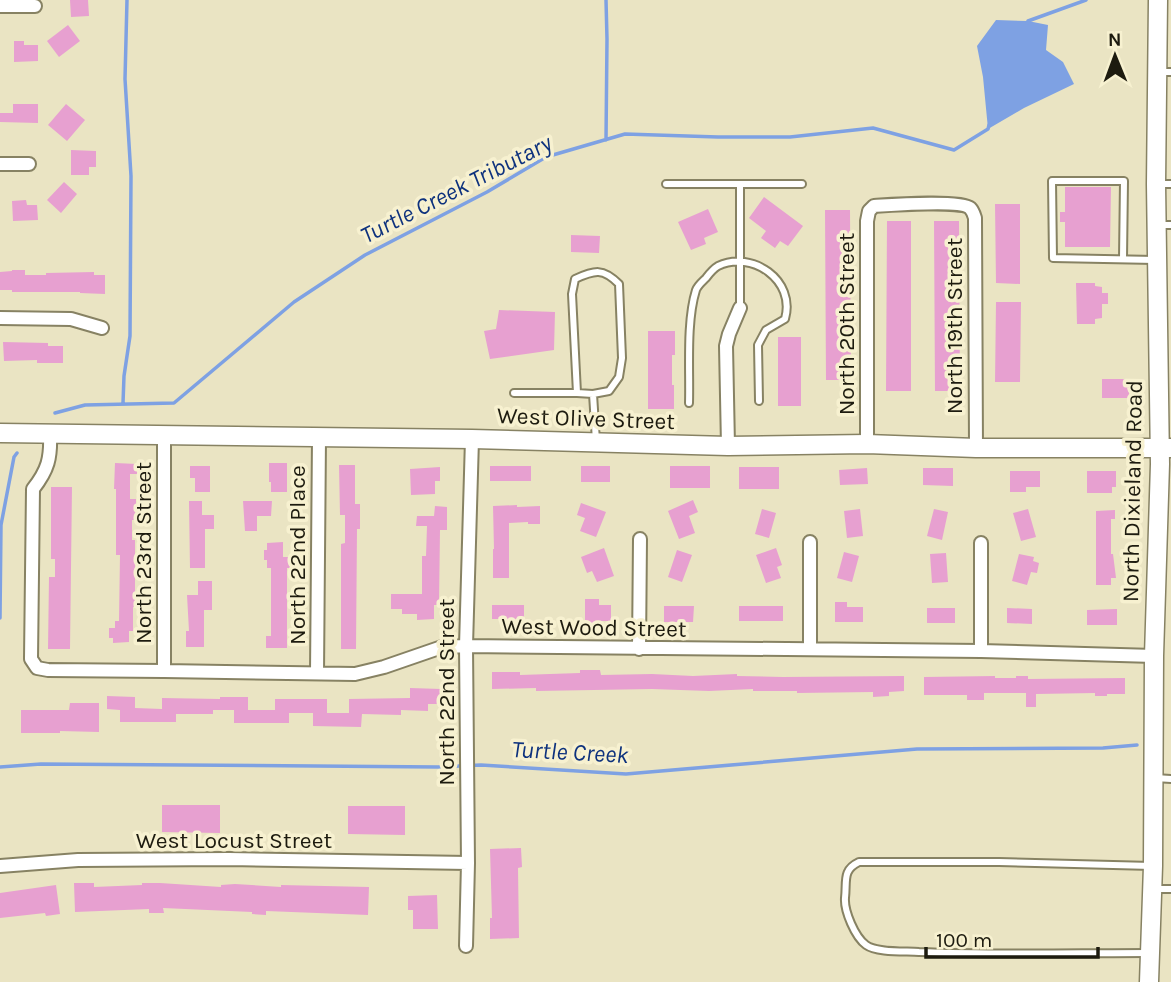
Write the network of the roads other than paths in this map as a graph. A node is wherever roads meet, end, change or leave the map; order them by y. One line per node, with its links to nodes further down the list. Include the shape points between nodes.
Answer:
1 (1158, 0): 4 (main road, North Dixieland Road)
2 (0, 6): 3 (street)
3 (35, 6)
4 (1164, 72): 10 (main road, North Dixieland Road)
5 (0, 164): 6 (street)
6 (29, 164)
7 (666, 184): 8 (lane)
8 (740, 184): 9 (lane); 15 (lane)
9 (802, 184)
10 (1163, 184): 12 (main road, North Dixieland Road)
11 (874, 206): 30 (street, North 20th Street, via 867,222); 32 (street, North 19th Street, via 968,206 975,218)
12 (1164, 225): 14 (main road, North Dixieland Road)
13 (1123, 259): 13 (lane, via 1053,258 1052,181 1124,181); 14 (lane)
14 (1157, 260): 33 (main road, North Dixieland Road)
15 (739, 261): 16 (lane); 22 (lane, via 756,264 774,275 785,293 788,310 785,319 766,330 758,345); 23 (lane, via 716,267 697,288 691,319)
16 (740, 309): 31 (street, via 726,346)
17 (0, 318): 18 (street, via 71,319)
18 (102, 328)
19 (514, 393): 20 (lane)
20 (577, 393): 21 (lane); 21 (lane, via 572,294 575,279 592,271 609,274 619,284 622,358 619,377 610,391)
21 (593, 394): 29 (lane)
22 (759, 401)
23 (690, 403)
24 (0, 433): 25 (main road, West Olive Street)
25 (50, 434): 26 (main road, West Olive Street); 42 (street, West Wood Street, via 49,462 33,489 31,659 37,668 48,670)
26 (164, 435): 27 (main road, West Olive Street); 42 (street, North 23rd Street)
27 (319, 438): 28 (main road, West Olive Street); 43 (street, North 22nd Place)
28 (472, 439): 29 (main road, West Olive Street); 37 (street, North 22nd Street)
29 (596, 443): 31 (main road, West Olive Street)
30 (867, 444): 31 (main road, West Olive Street); 32 (main road, West Olive Street)
31 (728, 446)
32 (976, 448): 33 (main road, West Olive Street)
33 (1165, 448): 41 (main road, North Dixieland Road)
34 (640, 539): 38 (street)
35 (810, 542): 39 (street)
36 (981, 543): 40 (street)
37 (466, 646): 38 (street, West Wood Street); 43 (street, West Wood Street, via 442,647 355,674); 45 (street, North 22nd Street)
38 (639, 649): 39 (street, West Wood Street)
39 (810, 649): 40 (street, West Wood Street)
40 (981, 651): 41 (street, West Wood Street)
41 (1154, 656): 44 (main road, North Dixieland Road)
42 (164, 671): 43 (street, West Wood Street)
43 (317, 673)
44 (1162, 778): 47 (main road, North Dixieland Road)
45 (468, 863): 46 (street, West Locust Street, via 229,859 78,860); 50 (street, North 22nd Street)
46 (0, 866)
47 (1153, 866): 48 (main road, North Dixieland Road); 51 (lane, via 859,862 847,870 845,905 867,947 884,950)
48 (1151, 889): 49 (lane); 51 (main road, North Dixieland Road)
49 (1171, 889)
50 (466, 946)
51 (1150, 953): 52 (main road, North Dixieland Road)
52 (1149, 982)

